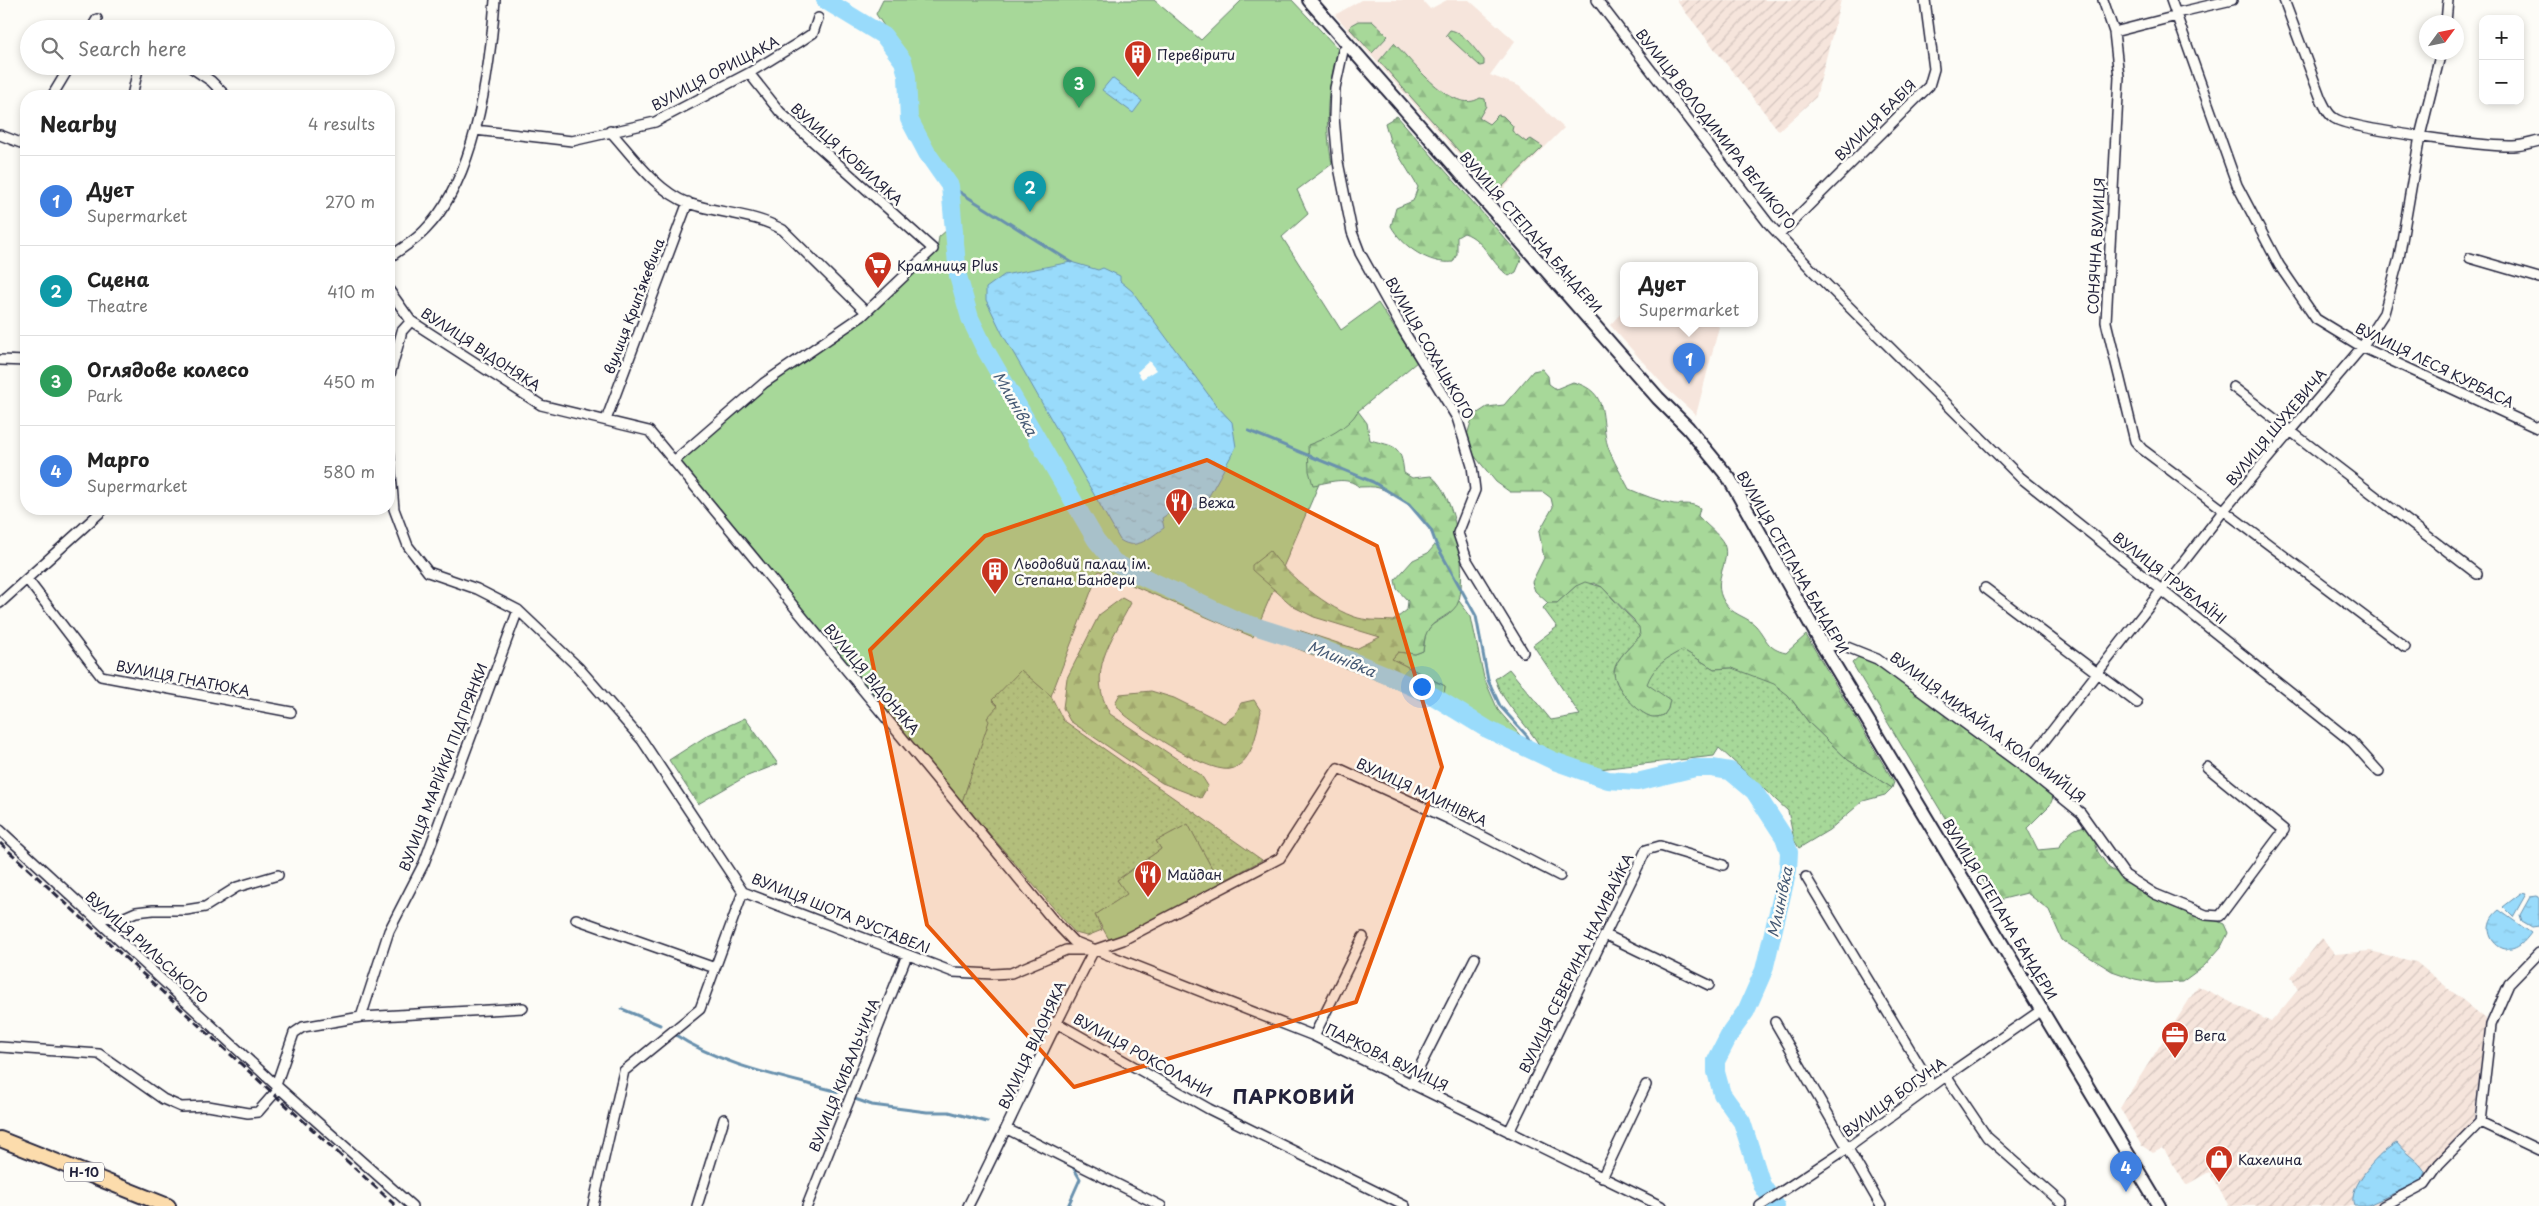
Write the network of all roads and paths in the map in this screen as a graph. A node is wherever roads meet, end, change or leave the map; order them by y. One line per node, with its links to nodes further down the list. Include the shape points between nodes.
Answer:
1 (495, 0): 23 (street, via 492,48)
2 (1309, 0): 14 (main road, ВУЛИЦЯ СТЕПАНА БАНДЕРИ)
3 (1597, 0): 30 (street, ВУЛИЦЯ ВОЛОДИМИРА ВЕЛИКОГО)
4 (1925, 0): 30 (street, ВУЛИЦЯ БАБІЯ, via 1934,69 1929,86)
5 (2103, 0): 13 (street, СОНЯЧНА ВУЛИЦЯ)
6 (2171, 0): 10 (street, ВУЛИЦЯ ЛЕСЯ КУРБАСА)
7 (2232, 0): 10 (street)
8 (2284, 0): 26 (street, via 2328,113 2349,124)
9 (2448, 0): 11 (street)
10 (2176, 14): 13 (street); 37 (street, ВУЛИЦЯ ЛЕСЯ КУРБАСА, via 2237,185 2279,265 2316,319)
11 (2447, 15)
12 (818, 18): 16 (street, ВУЛИЦЯ ОРИЩАКА, via 813,33)
13 (2114, 32): 47 (street, СОНЯЧНА ВУЛИЦЯ, via 2120,77 2106,322 2119,381 2135,441)
14 (1349, 46): 56 (main road, ВУЛИЦЯ СТЕПАНА БАНДЕРИ, via 1729,478); 58 (street, ВУЛИЦЯ СОХАЦЬКОГО, via 1343,51 1335,88 1334,117 1338,162 1352,232 1360,253 1403,330 1457,418 1472,466 1475,490 1458,533 1467,560)
15 (2439, 60): 26 (street, ВУЛИЦЯ ШУХЕВИЧА)
16 (749, 73): 24 (street, ВУЛИЦЯ ОРИЩАКА, via 655,122); 35 (street, ВУЛИЦЯ КОБИЛЯКА, via 780,112 933,249)
17 (65, 75): 20 (street)
18 (138, 75): 21 (street)
19 (202, 75): 22 (street)
20 (56, 90)
21 (134, 90)
22 (220, 90)
23 (475, 130): 24 (street, ВУЛИЦЯ ОРИЩАКА, via 572,141); 31 (street, via 452,192 426,230)
24 (610, 131): 29 (street, via 650,175 669,192)
25 (0, 136): 28 (street)
26 (2420, 136): 27 (street, via 2510,146); 37 (street, ВУЛИЦЯ ШУХЕВИЧА, via 2399,258 2384,313)
27 (2539, 141)
28 (20, 142)
29 (688, 202): 35 (street, via 767,220 784,230); 43 (street, вулиця Крипʼякевича)
30 (1780, 235): 42 (street, ВУЛИЦЯ ВОЛОДИМИРА ВЕЛИКОГО)
31 (395, 253)
32 (2470, 258): 33 (street)
33 (2539, 278)
34 (395, 298): 36 (street, ВУЛИЦЯ ВІДОНЯКА)
35 (866, 312): 46 (street, via 764,383)
36 (411, 321): 38 (street, via 402,331); 43 (street, ВУЛИЦЯ ВІДОНЯКА, via 541,405)
37 (2362, 347): 44 (street, ВУЛИЦЯ ЛЕСЯ КУРБАСА); 45 (street, ВУЛИЦЯ ШУХЕВИЧА)
38 (395, 356)
39 (0, 360): 40 (street)
40 (20, 361)
41 (2233, 387): 45 (street)
42 (1945, 403): 53 (street, ВУЛИЦЯ ТРУБЛАЇНІ, via 2020,477)
43 (606, 420): 46 (street, ВУЛИЦЯ ВІДОНЯКА, via 650,431)
44 (2538, 427)
45 (2290, 432): 47 (street, ВУЛИЦЯ ШУХЕВИЧА); 50 (street)
46 (674, 461): 77 (street, ВУЛИЦЯ ВІДОНЯКА, via 1052,919 1072,941)
47 (2224, 510): 53 (street, ВУЛИЦЯ ШУХЕВИЧА); 57 (street, СОНЯЧНА ВУЛИЦЯ)
48 (395, 512): 55 (street, ВУЛИЦЯ ШОТА РУСТАВЕЛІ, via 408,546 428,572 477,589)
49 (97, 515): 51 (street)
50 (2476, 574)
51 (27, 580): 54 (street); 61 (street, ВУЛИЦЯ ГНАТЮКА, via 100,676)
52 (1985, 588): 59 (street)
53 (2163, 589): 59 (street, ВУЛИЦЯ ШУХЕВИЧА); 64 (street, ВУЛИЦЯ ТРУБЛАЇНІ, via 2352,742)
54 (0, 603)
55 (518, 610): 70 (street, ВУЛИЦЯ ШОТА РУСТАВЕЛІ, via 578,667 642,740); 85 (street, ВУЛИЦЯ МАРІЙКИ ПІДГІРЯНКИ, via 424,863 389,932)
56 (1823, 646): 62 (street, ВУЛИЦЯ МИХАЙЛА КОЛОМИЙЦЯ, via 1842,645 1877,659); 84 (main road, ВУЛИЦЯ СТЕПАНА БАНДЕРИ)
57 (2405, 647)
58 (1523, 652)
59 (2098, 673): 60 (street); 62 (street, ВУЛИЦЯ ШУХЕВИЧА)
60 (2137, 703)
61 (291, 712)
62 (2024, 767): 63 (street, ВУЛИЦЯ МИХАЙЛА КОЛОМИЙЦЯ, via 2080,813 2125,875 2155,894 2206,915 2220,916 2284,830)
63 (2207, 767)
64 (2379, 772)
65 (0, 830): 71 (street, ВУЛИЦЯ РИЛЬСЬКОГО)
66 (1723, 865): 74 (street, ВУЛИЦЯ СЕВЕРИНА НАЛИВАЙКА, via 1660,846 1646,850)
67 (278, 875): 72 (street, via 237,887 204,907 136,912)
68 (1560, 876): 77 (street, ВУЛИЦЯ МЛИНІВКА, via 1451,820 1338,768 1280,858 1123,940)
69 (1806, 877): 94 (street)
70 (743, 892): 79 (street, ВУЛИЦЯ ШОТА РУСТАВЕЛІ); 81 (street)
71 (91, 915): 72 (street); 76 (street, ВУЛИЦЯ РИЛЬСЬКОГО)
72 (120, 919): 76 (street)
73 (576, 919): 81 (street)
74 (1606, 935): 82 (street); 98 (street, ВУЛИЦЯ СЕВЕРИНА НАЛИВАЙКА)
75 (1363, 937): 88 (street)
76 (119, 939): 93 (street, ВУЛИЦЯ РИЛЬСЬКОГО)
77 (1094, 950): 79 (street, ВУЛИЦЯ ШОТА РУСТАВЕЛІ, via 1066,950 1011,973 993,974 953,972); 86 (street, ВУЛИЦЯ ВІДОНЯКА); 88 (street, ПАРКОВА ВУЛИЦЯ)
78 (2539, 953): 96 (street, via 2509,984 2490,1025)
79 (908, 955): 109 (street, ВУЛИЦЯ КИБАЛЬЧИЧА)
80 (1475, 958): 91 (street)
81 (715, 968): 107 (street, via 700,1009 624,1071)
82 (1709, 985)
83 (523, 1008): 85 (street)
84 (2043, 1009): 90 (street, ВУЛИЦЯ БОГУНА); 115 (main road, ВУЛИЦЯ СТЕПАНА БАНДЕРИ)
85 (360, 1018): 93 (street, via 310,1025 298,1030)
86 (1055, 1022): 97 (street, ВУЛИЦЯ ВІДОНЯКА); 112 (street, ВУЛИЦЯ РОКСОЛАНИ, via 1209,1109)
87 (1775, 1022): 100 (street)
88 (1314, 1036): 91 (street, ПАРКОВА ВУЛИЦЯ)
89 (0, 1047): 93 (street, via 100,1054 163,1099 181,1107 208,1106 258,1112)
90 (1946, 1076): 94 (street, ВУЛИЦЯ БОГУНА); 103 (street, via 1986,1137)
91 (1411, 1084): 98 (street, ПАРКОВА ВУЛИЦЯ)
92 (1646, 1085): 102 (street)
93 (278, 1086): 106 (street, ВУЛИЦЯ РИЛЬСЬКОГО)
94 (1932, 1086): 100 (street, ВУЛИЦЯ БОГУНА)
95 (724, 1119): 108 (street)
96 (2480, 1122): 101 (street); 116 (street, via 2439,1164 2425,1184)
97 (1007, 1129): 110 (street, ВУЛИЦЯ ВІДОНЯКА); 111 (street)
98 (1509, 1132): 102 (street, ПАРКОВА ВУЛИЦЯ)
99 (0, 1139): 105 (main road, Н-10)
100 (1846, 1149): 104 (street, ВУЛИЦЯ БОГУНА); 114 (street)
101 (2539, 1150)
102 (1602, 1178): 113 (street, ПАРКОВА ВУЛИЦЯ)
103 (2062, 1203)
104 (1762, 1205)
105 (168, 1206)
106 (412, 1206)
107 (593, 1206)
108 (697, 1206)
109 (807, 1206)
110 (968, 1206)
111 (1161, 1206)
112 (1405, 1206)
113 (1661, 1206)
114 (1881, 1206)
115 (2159, 1206)
116 (2383, 1206)

